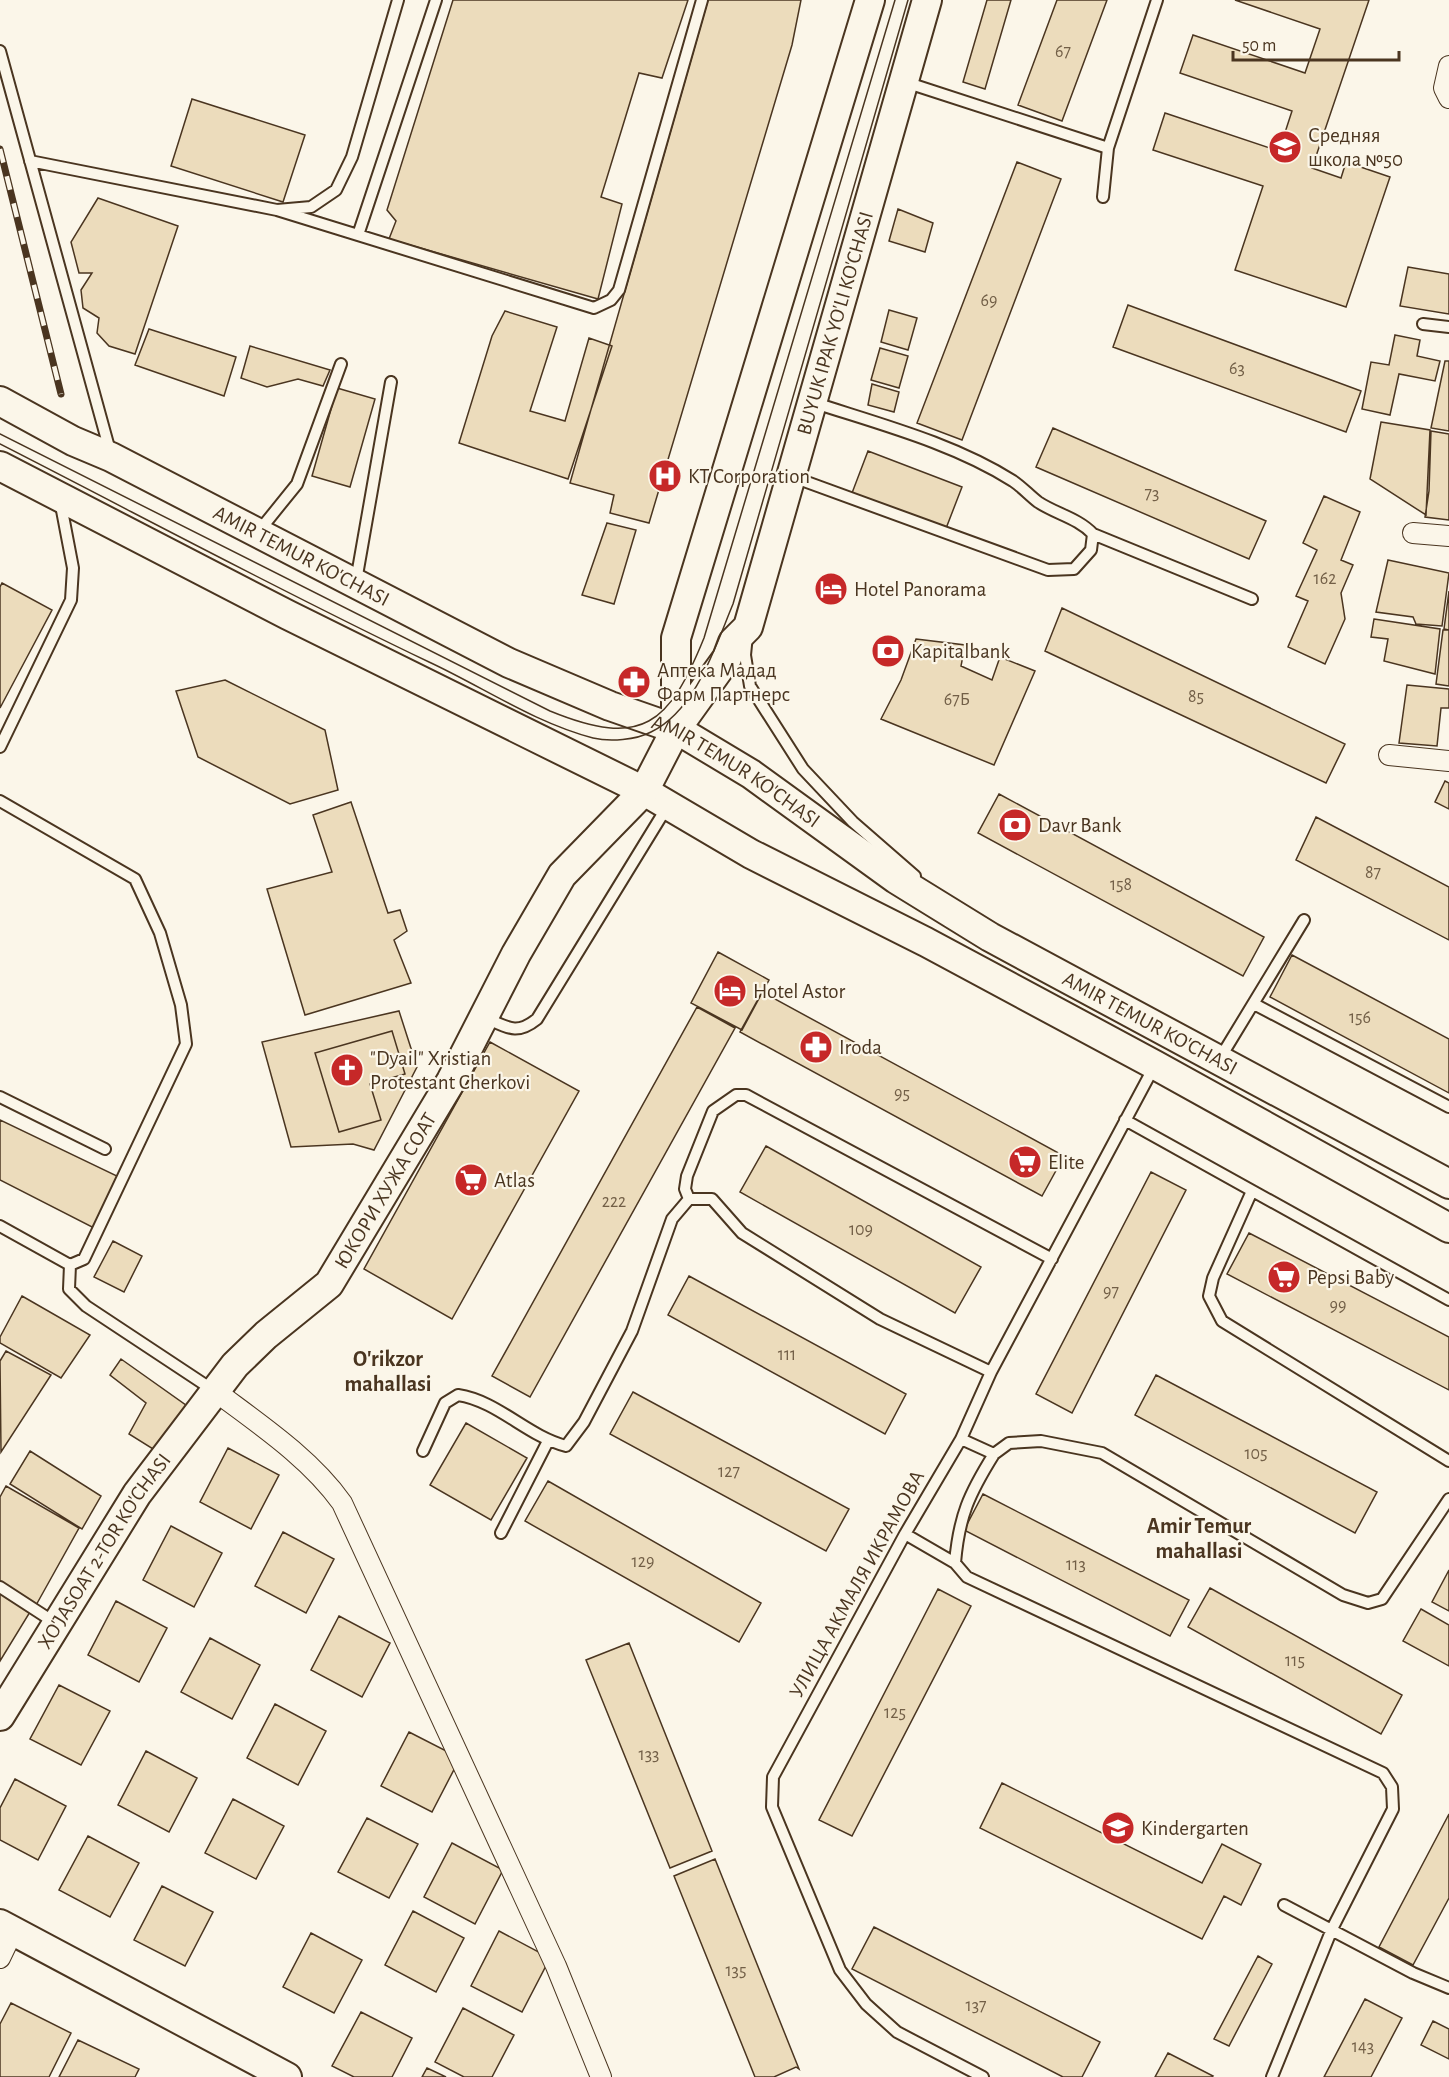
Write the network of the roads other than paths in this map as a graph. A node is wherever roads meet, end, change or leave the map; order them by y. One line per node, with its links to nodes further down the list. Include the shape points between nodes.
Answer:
1 (398, 0): 14 (lane, via 352,157 336,190 311,207)
2 (436, 0): 15 (lane)
3 (702, 0): 15 (lane, via 619,290 611,300 594,308)
4 (870, 0): 33 (main road, BUYUK IPAK YO'LI KO'CHASI, via 676,638)
5 (927, 0): 9 (main road, BUYUK IPAK YO'LI KO'CHASI)
6 (1157, 0): 11 (lane)
7 (0, 51): 12 (lane)
8 (1449, 66): 10 (street, via 1444,88)
9 (902, 81): 11 (lane); 21 (main road, BUYUK IPAK YO'LI KO'CHASI)
10 (1449, 98)
11 (1108, 148): 13 (lane)
12 (30, 161): 14 (lane); 22 (lane)
13 (1103, 197)
14 (277, 210): 15 (lane)
15 (358, 235)
16 (1423, 324): 17 (lane)
17 (1449, 327)
18 (341, 364): 26 (lane, via 297,484)
19 (391, 382): 30 (lane)
20 (0, 401): 22 (main road, AMIR TEMUR KO'CHASI)
21 (810, 402): 24 (main road, BUYUK IPAK YO'LI KO'CHASI); 28 (lane, via 966,457 1014,481 1039,502 1083,524)
22 (111, 457): 26 (main road, AMIR TEMUR KO'CHASI)
23 (0, 466): 25 (main road, AMIR TEMUR KO'CHASI)
24 (790, 476): 28 (lane, via 1048,570 1074,569 1091,550); 32 (main road, BUYUK IPAK YO'LI KO'CHASI)
25 (60, 497): 34 (lane, via 73,568 71,600); 37 (main road, AMIR TEMUR KO'CHASI)
26 (257, 532): 30 (main road, AMIR TEMUR KO'CHASI)
27 (1413, 532): 29 (street)
28 (1093, 534): 31 (lane)
29 (1449, 536)
30 (356, 584): 33 (main road, AMIR TEMUR KO'CHASI, via 509,663)
31 (1252, 598)
32 (748, 627): 33 (main road, BUYUK IPAK YO'LI KO'CHASI, via 733,642 727,658); 43 (lane, via 745,656 750,686 803,769 853,822 937,895)
33 (676, 729): 37 (main road, BUYUK IPAK YO'LI KO'CHASI); 50 (main road, AMIR TEMUR KO'CHASI, via 752,774 896,879 990,938)
34 (0, 747)
35 (1389, 755): 36 (street)
36 (1449, 761)
37 (644, 791): 39 (main road, AMIR TEMUR KO'CHASI); 42 (main road, ЮКОРИ ХУЖА СОАТ, via 562,875)
38 (0, 801): 56 (lane, via 135,879 160,933 181,1005 186,1044 84,1259)
39 (668, 807): 42 (lane, via 537,1019 525,1029 513,1029); 44 (main road, AMIR TEMUR KO'CHASI)
40 (1304, 920): 41 (lane)
41 (1254, 1004): 43 (lane); 47 (lane)
42 (484, 1017): 59 (main road, ЮКОРИ ХУЖА СОАТ, via 451,1081 329,1284 266,1335)
43 (1225, 1050): 45 (lane)
44 (1155, 1065): 48 (lane, УЛИЦА АКМАЛЯ ИКРАМОВА); 54 (main road, AMIR TEMUR KO'CHASI)
45 (1276, 1077)
46 (0, 1097): 49 (lane)
47 (1449, 1107)
48 (1125, 1120): 51 (lane); 55 (lane, УЛИЦА АКМАЛЯ ИКРАМОВА)
49 (105, 1149)
50 (1449, 1184)
51 (1252, 1191): 57 (lane); 64 (lane, via 1213,1278 1209,1296 1222,1321)
52 (689, 1199): 55 (lane, via 685,1189 687,1176 713,1111 736,1095 746,1095); 58 (lane, via 712,1199 742,1233 771,1252 880,1319); 61 (lane, via 672,1219 632,1331 584,1422 566,1446)
53 (0, 1226): 56 (lane)
54 (1449, 1228)
55 (1052, 1258): 58 (lane, УЛИЦА АКМАЛЯ ИКРАМОВА)
56 (70, 1265): 59 (lane, via 69,1289 86,1306)
57 (1449, 1300)
58 (991, 1372): 60 (lane, УЛИЦА АКМАЛЯ ИКРАМОВА)
59 (215, 1391): 70 (main road, XO'JASOAT 2-TOR KO'CHASI, via 137,1494); 78 (street, via 299,1458 329,1485 342,1503 556,1966)
60 (962, 1439): 63 (lane); 67 (lane, УЛИЦА АКМАЛЯ ИКРАМОВА)
61 (548, 1441): 62 (lane, via 474,1397 458,1395 445,1403); 66 (lane)
62 (423, 1451)
63 (994, 1454): 65 (lane, via 1009,1443 1041,1441 1102,1453 1343,1594 1368,1603 1382,1599); 68 (lane, via 971,1491 958,1534)
64 (1449, 1461)
65 (1449, 1499)
66 (501, 1533)
67 (905, 1534): 68 (lane); 79 (lane, УЛИЦА АКМАЛЯ ИКРАМОВА, via 773,1777 772,1807 840,1970 866,2004 897,2032)
68 (955, 1563): 74 (lane, via 967,1576 1383,1773 1392,1787 1393,1809)
69 (0, 1587): 70 (lane)
70 (57, 1624): 71 (main road, XO'JASOAT 2-TOR KO'CHASI)
71 (0, 1716)
72 (1284, 1905): 74 (lane)
73 (7, 1928): 75 (street); 77 (main road)
74 (1332, 1929): 76 (lane); 80 (lane)
75 (0, 1958)
76 (1449, 1988)
77 (287, 2077)
78 (601, 2077)
79 (983, 2077)
80 (1272, 2077)

